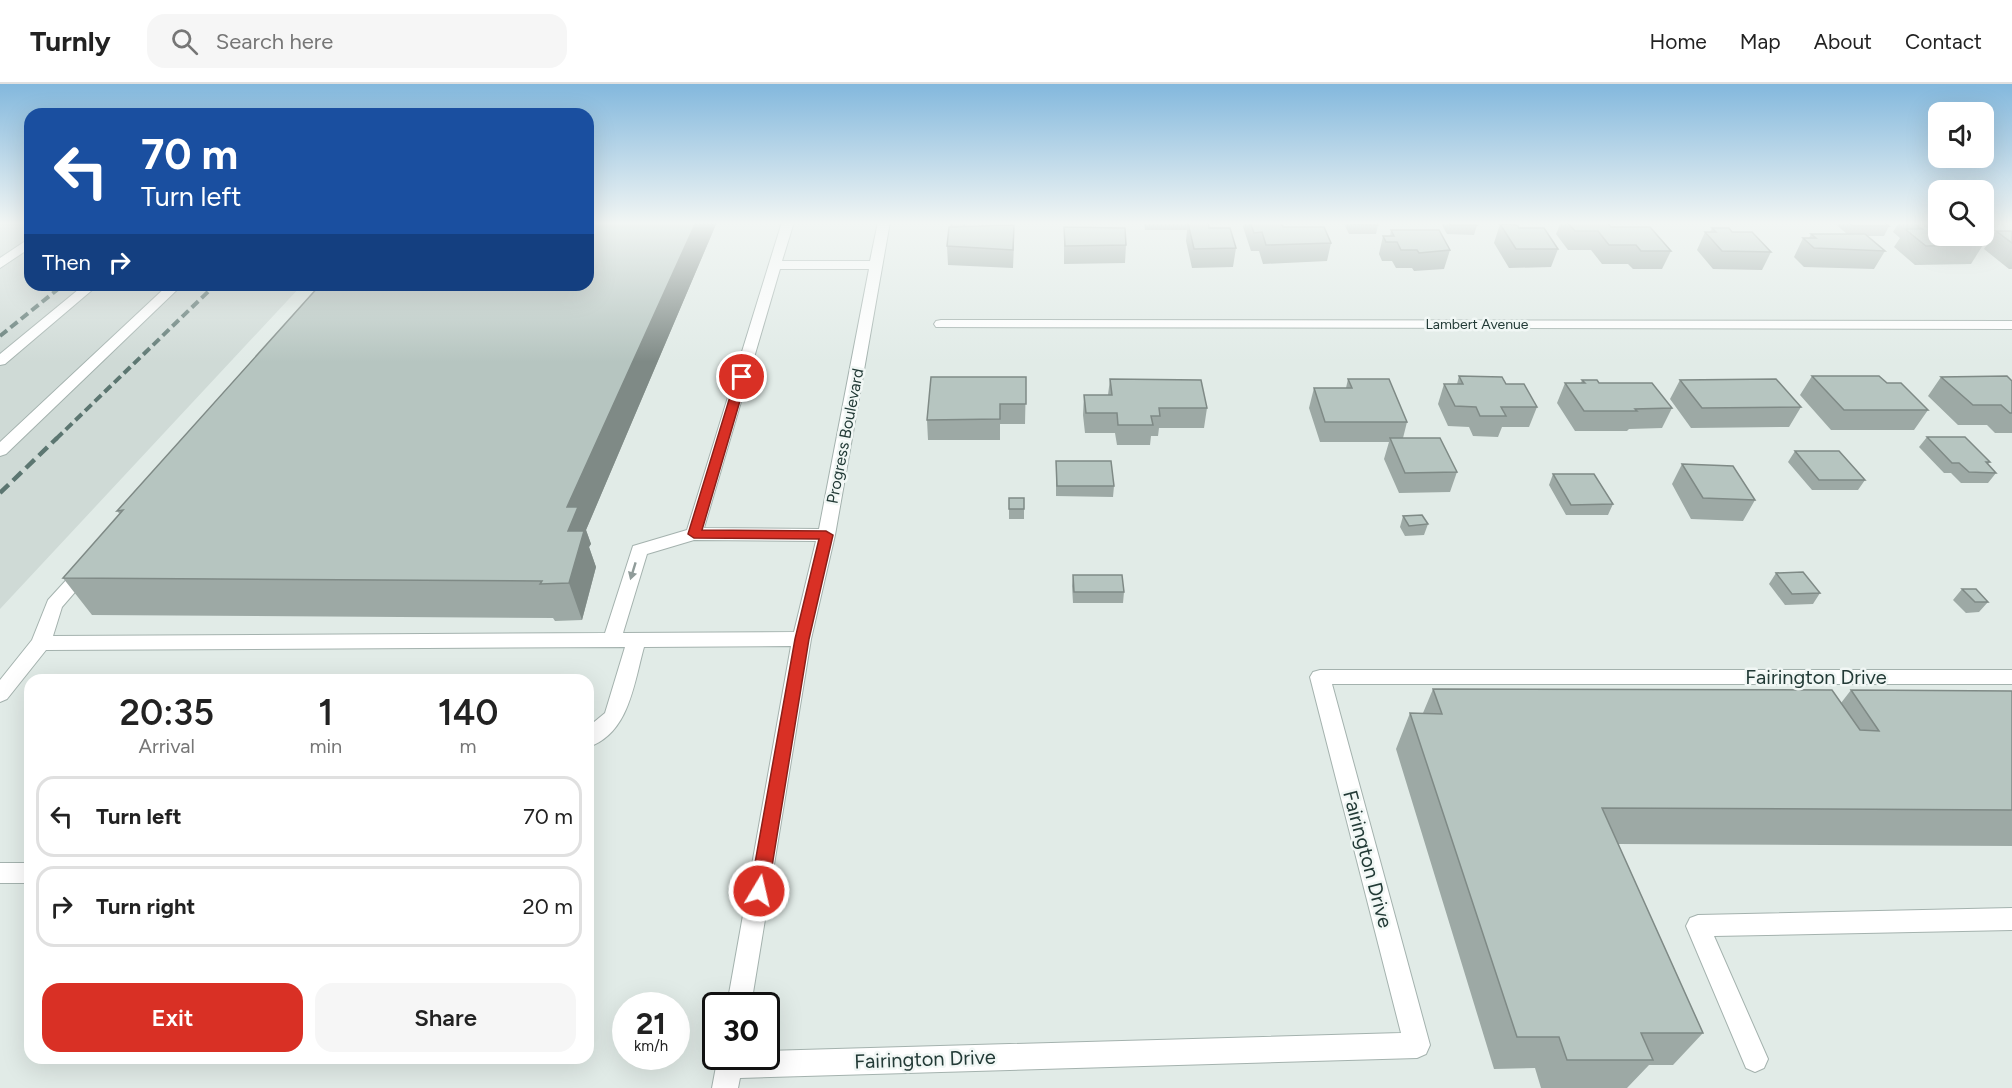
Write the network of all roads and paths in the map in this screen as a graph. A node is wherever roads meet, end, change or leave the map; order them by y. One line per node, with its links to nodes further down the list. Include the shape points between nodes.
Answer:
1 (775, 269): 9 (street)
2 (876, 269): 10 (street, Progress Boulevard)
3 (85, 291): 7 (street)
4 (170, 291): 8 (street)
5 (941, 324): 6 (street, Lambert Avenue)
6 (2012, 325)
7 (0, 361)
8 (0, 451)
9 (694, 534): 10 (street); 13 (street, one-way to 13, via 639,550)
10 (826, 535): 12 (street, Progress Boulevard)
11 (93, 561): 15 (street, via 54,605)
12 (802, 639): 14 (street); 22 (street, Progress Boulevard)
13 (612, 640): 14 (street); 15 (street)
14 (636, 640): 18 (street, via 614,717)
15 (41, 643): 17 (street)
16 (2012, 677): 24 (street, Fairington Drive, via 1320,677 1417,1045)
17 (0, 694)
18 (594, 734)
19 (0, 873): 20 (street)
20 (24, 873)
21 (2012, 919): 23 (street, via 1698,926)
22 (742, 992)
23 (1755, 1059)
24 (780, 1068)

